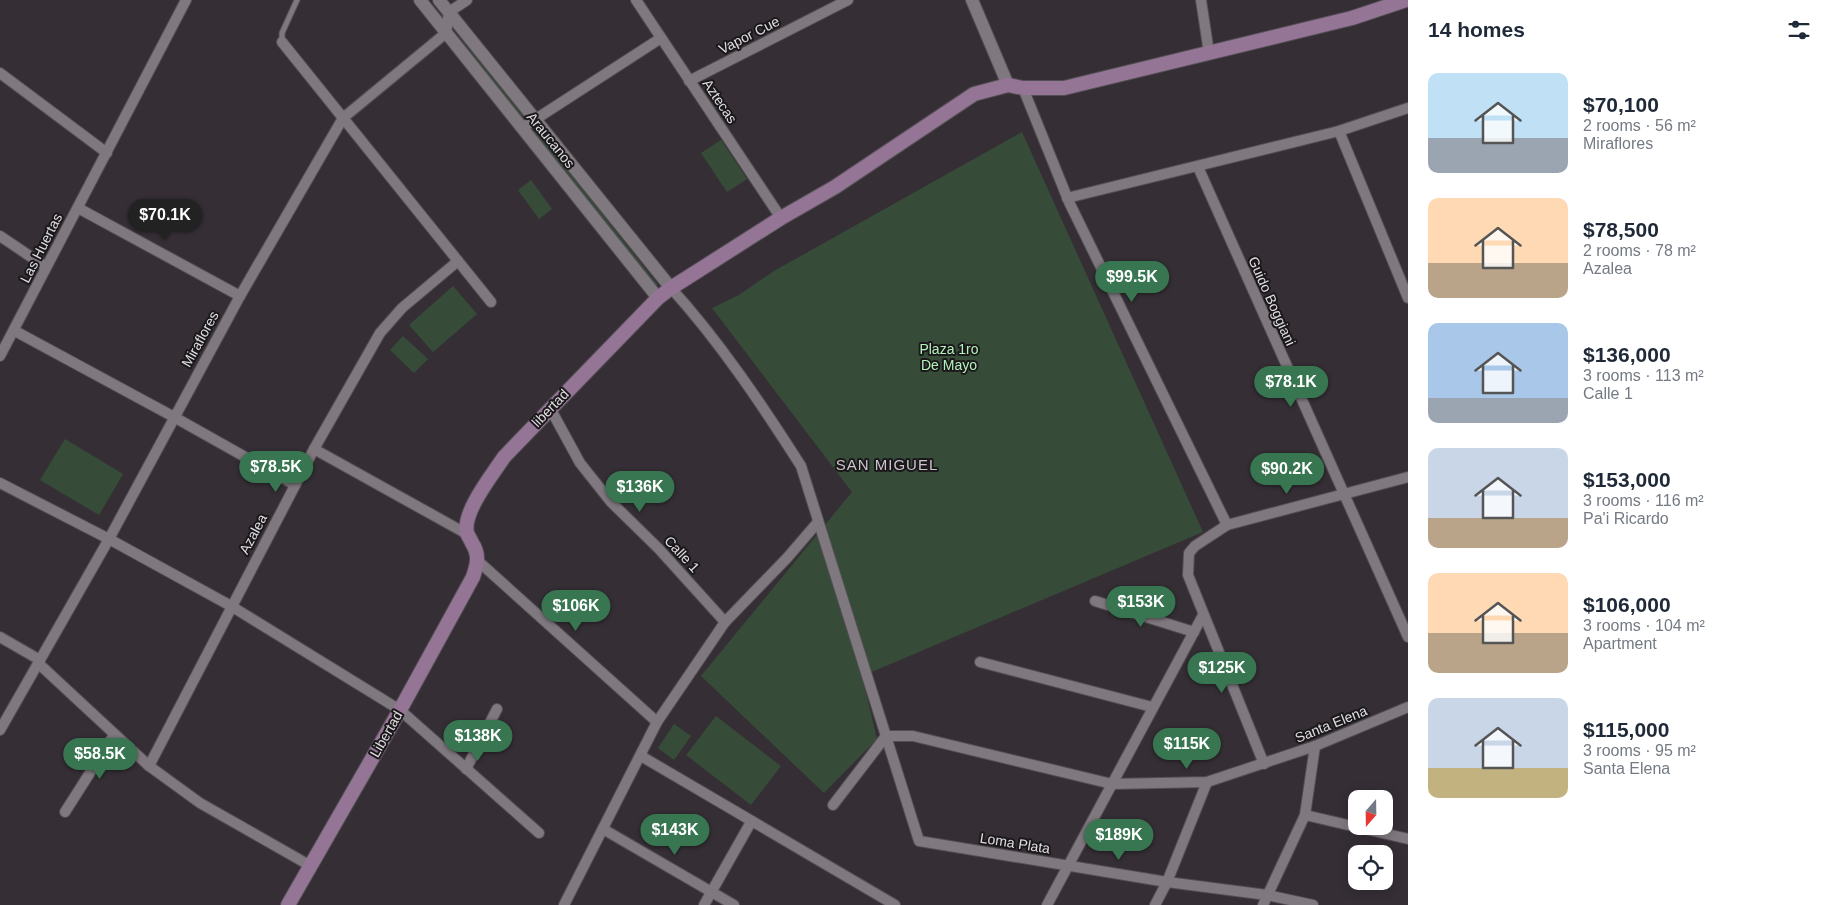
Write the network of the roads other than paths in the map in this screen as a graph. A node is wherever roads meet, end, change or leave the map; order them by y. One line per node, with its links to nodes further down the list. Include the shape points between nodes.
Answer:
1 (186, 0): 26 (street, Las Huertas)
2 (297, 0): 15 (lane, via 282,33)
3 (420, 0): 13 (street, Araucanos)
4 (439, 0): 12 (street, Araucanos)
5 (467, 0): 12 (street)
6 (636, 0): 14 (street, Aztecas)
7 (848, 0): 11 (street, Vapor Cue)
8 (972, 0): 19 (street)
9 (1201, 0): 16 (street)
10 (1406, 0): 16 (main road, via 1352,18)
11 (832, 3): 18 (street, Vapor Cue)
12 (449, 12): 13 (street); 23 (street, Araucanos)
13 (446, 33): 22 (street, Miraflores); 24 (street, Araucanos)
14 (661, 38): 18 (street, Aztecas); 23 (street)
15 (282, 42): 22 (street)
16 (1209, 53): 20 (main road, via 1064,88)
17 (0, 73): 26 (street)
18 (689, 81): 30 (street, Aztecas)
19 (1008, 85): 20 (main road); 30 (main road, libertad, via 974,94 835,187)
20 (1022, 88): 28 (street)
21 (1408, 108): 25 (street)
22 (343, 118): 32 (street); 35 (street, Miraflores)
23 (533, 119): 24 (street); 34 (street, Araucanos)
24 (522, 128): 36 (street, Araucanos)
25 (1339, 131): 27 (street); 37 (street)
26 (107, 153): 29 (street, Las Huertas)
27 (1198, 167): 28 (street); 47 (street, Guido Boggiani)
28 (1067, 198): 49 (street)
29 (78, 208): 33 (street, Las Huertas); 35 (street)
30 (781, 218): 34 (main road, libertad)
31 (0, 236): 33 (street)
32 (458, 261): 38 (street); 43 (street, Azalea, via 402,308 380,333)
33 (46, 267): 39 (street, Las Huertas)
34 (671, 288): 36 (main road, libertad); 48 (street, via 694,314 791,450 801,466)
35 (240, 296): 42 (street, Miraflores)
36 (658, 298): 41 (main road, libertad)
37 (1408, 298)
38 (491, 302)
39 (15, 331): 40 (street, Las Huertas); 42 (street)
40 (0, 356)
41 (550, 408): 50 (main road, libertad, via 504,457 486,484 466,522); 56 (street, Calle 1, via 580,463 611,502)
42 (174, 417): 46 (street); 51 (street, Miraflores)
43 (314, 449): 46 (street, Azalea); 50 (street)
44 (1408, 477): 47 (street)
45 (0, 482): 51 (street)
46 (295, 485): 54 (street, Azalea)
47 (1342, 493): 49 (street); 58 (street, Guido Boggiani)
48 (818, 522): 56 (street); 69 (street)
49 (1227, 525): 55 (street, via 1189,553 1188,575)
50 (467, 534): 52 (main road)
51 (109, 539): 54 (street); 60 (street, Miraflores)
52 (478, 561): 65 (main road, Libertad, via 473,577); 66 (street)
53 (1095, 601): 57 (street)
54 (231, 606): 65 (street); 73 (street, Azalea)
55 (1203, 615): 57 (street); 72 (street)
56 (725, 622): 66 (street)
57 (1194, 632): 62 (street)
58 (1408, 637)
59 (0, 638): 60 (street)
60 (39, 661): 67 (street, Miraflores); 68 (street)
61 (980, 662): 62 (street)
62 (1152, 707): 76 (street)
63 (1408, 707): 70 (street, Santa Elena)
64 (497, 709): 74 (street)
65 (400, 710): 74 (street); 84 (main road, Libertad)
66 (657, 722): 71 (street)
67 (0, 730)
68 (114, 734): 73 (street); 78 (street)
69 (886, 736): 76 (street, Santa Elena, via 913,736); 77 (street); 85 (street, Loma Plata, via 919,841)
70 (1315, 746): 72 (street, Santa Elena); 79 (street)
71 (641, 756): 80 (street); 81 (street)
72 (1264, 764): 75 (street, Santa Elena)
73 (149, 766): 84 (street, via 200,803)
74 (466, 768): 82 (street)
75 (1207, 782): 76 (street, Santa Elena); 86 (street)
76 (1112, 784): 85 (street)
77 (833, 805)
78 (64, 812)
79 (1305, 815): 83 (street); 88 (street)
80 (751, 822): 87 (street); 93 (street)
81 (603, 829): 87 (street); 90 (street)
82 (538, 834)
83 (1408, 839)
84 (310, 865): 89 (main road, Libertad)
85 (1068, 865): 86 (street, Loma Plata); 94 (street)
86 (1166, 882): 88 (street, Loma Plata); 95 (street)
87 (711, 891): 91 (street); 92 (street)
88 (1267, 895): 96 (street); 97 (street, Loma Plata)
89 (288, 905)
90 (564, 905)
91 (704, 905)
92 (734, 905)
93 (895, 905)
94 (1047, 905)
95 (1155, 905)
96 (1263, 905)
97 (1313, 905)

